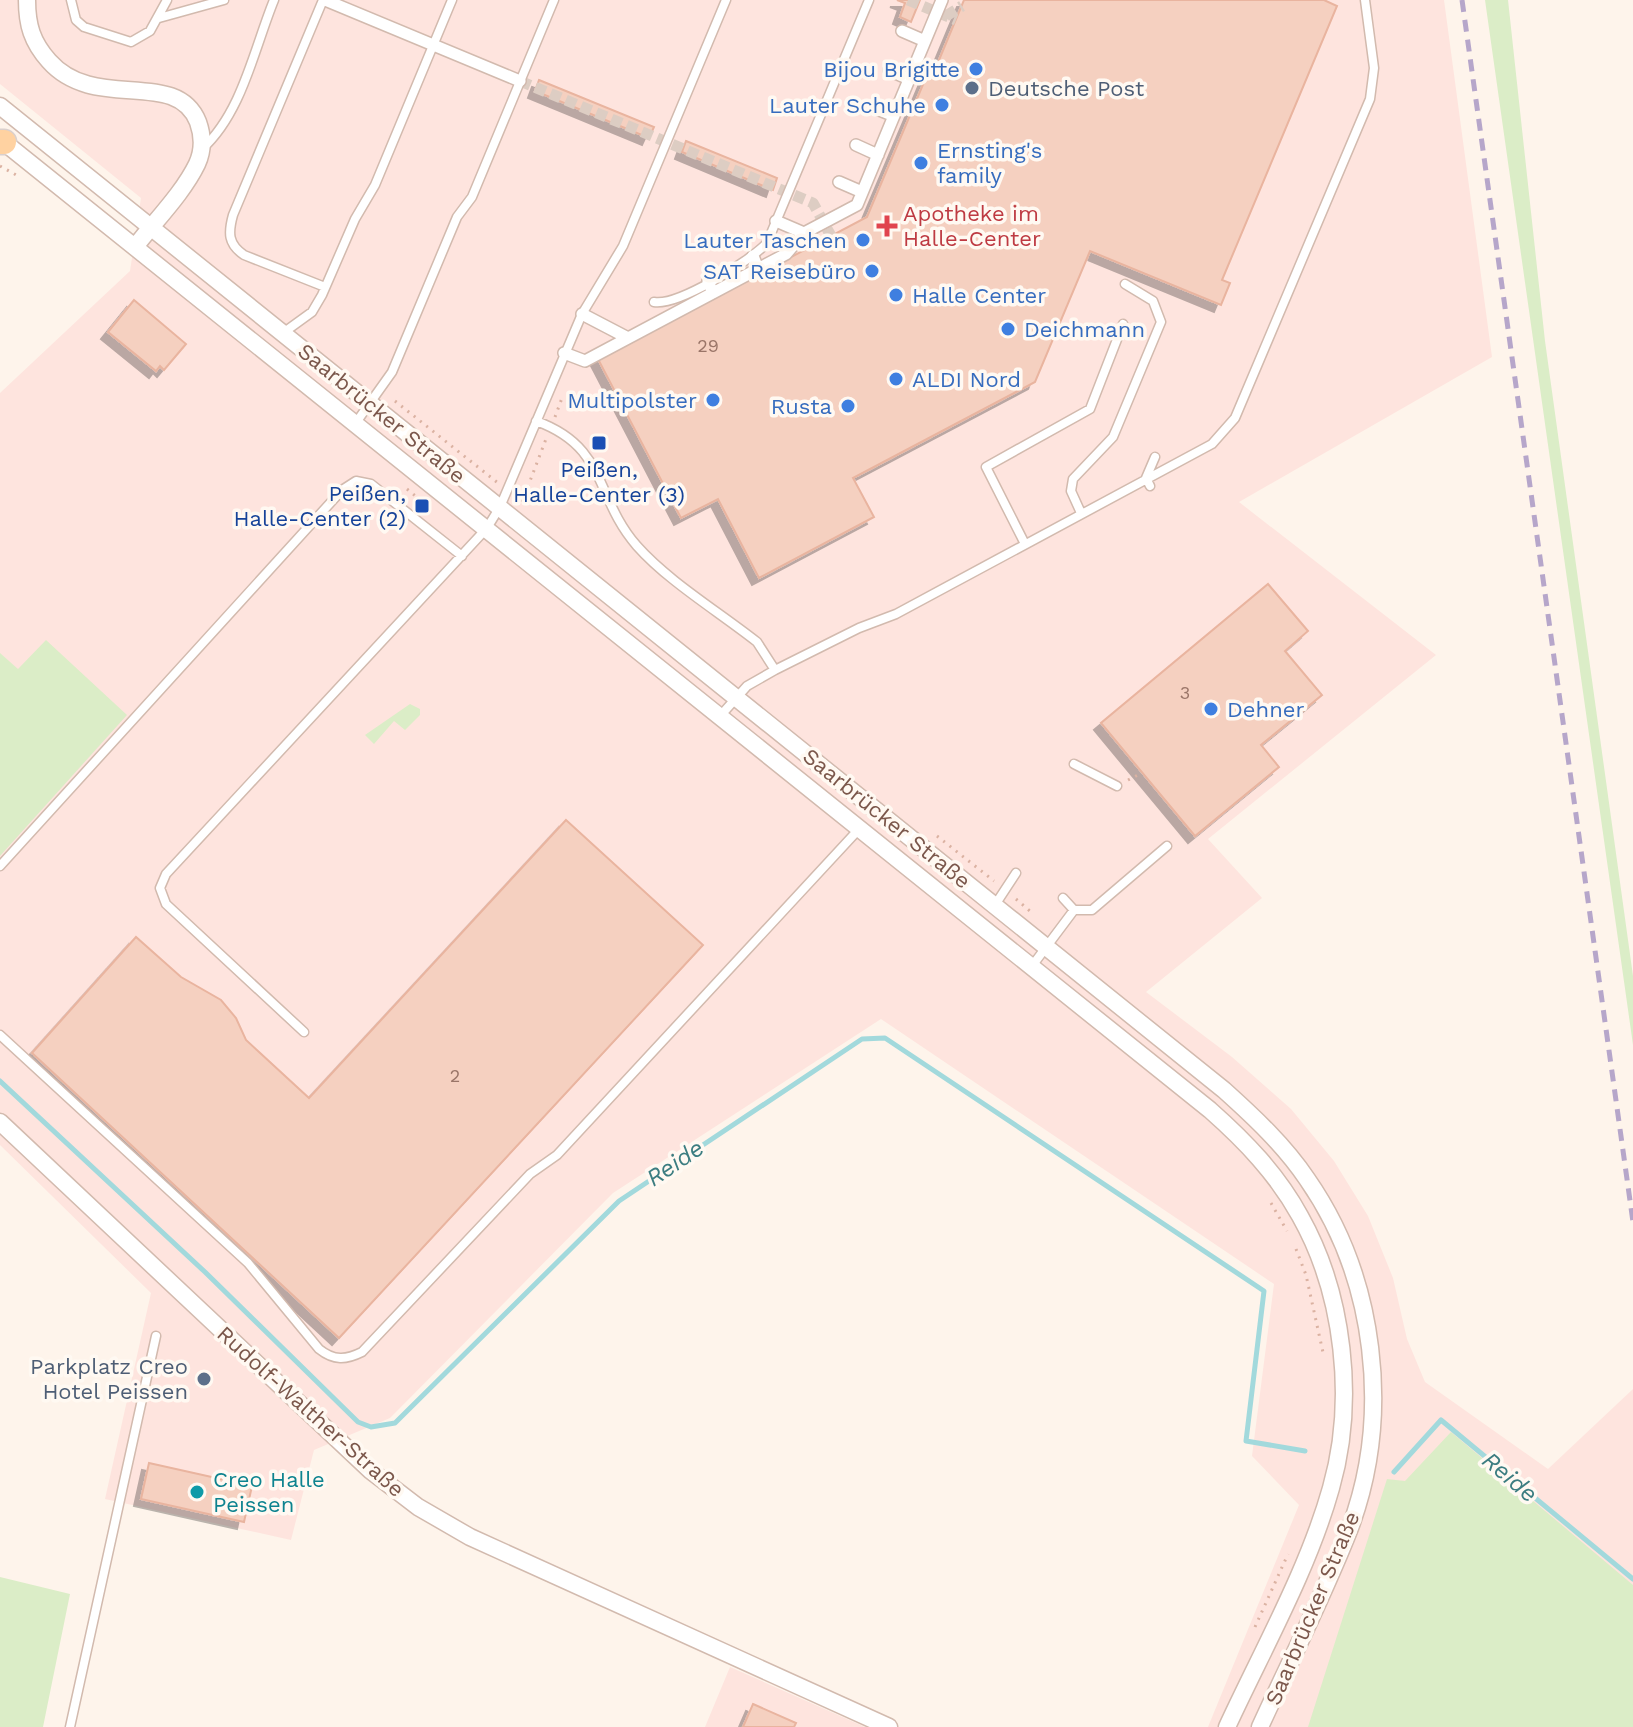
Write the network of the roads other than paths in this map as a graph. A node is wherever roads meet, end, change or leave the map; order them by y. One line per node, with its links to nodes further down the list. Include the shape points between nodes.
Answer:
1 (27, 0): 25 (street, via 31,35 54,67 94,88 172,96 193,111)
2 (71, 0): 13 (lane, via 79,24 123,41 138,40)
3 (167, 0): 13 (lane)
4 (224, 0): 13 (lane)
5 (272, 0): 25 (lane, via 229,115)
6 (324, 0): 16 (street); 37 (lane, via 229,232 233,246 244,255)
7 (452, 0): 16 (lane)
8 (554, 0): 19 (lane)
9 (726, 0): 40 (lane, via 623,246)
10 (869, 0): 29 (lane)
11 (942, 0): 15 (street)
12 (1365, 0): 49 (lane, via 1374,68 1370,99 1235,418 1212,444)
13 (157, 21)
14 (902, 31): 15 (street)
15 (925, 41): 18 (street)
16 (433, 45): 19 (street); 37 (lane, via 375,185)
17 (889, 70): 18 (street)
18 (909, 79): 22 (street)
19 (520, 81): 45 (lane, via 472,197 457,217)
20 (0, 106): 30 (street, Saarbrücker Straße)
21 (872, 107): 22 (street)
22 (894, 116): 26 (street)
23 (1, 141): 32 (street, Saarbrücker Straße)
24 (856, 145): 26 (street)
25 (201, 149): 30 (street, via 192,174)
26 (878, 155): 28 (street)
27 (839, 182): 28 (street)
28 (862, 192): 31 (street, via 857,205)
29 (776, 221): 31 (street); 33 (lane, via 767,243)
30 (150, 227): 32 (street); 42 (street, Saarbrücker Straße)
31 (804, 233): 34 (street, via 786,254)
32 (135, 247): 47 (street, Saarbrücker Straße)
33 (753, 256): 34 (street); 35 (lane)
34 (758, 269): 38 (street)
35 (708, 281): 38 (street); 39 (lane, via 672,301)
36 (1125, 284): 51 (lane, via 1153,301 1161,322 1113,437 1073,479 1073,499)
37 (323, 291): 42 (lane, via 305,319)
38 (713, 293): 43 (street)
39 (654, 302)
40 (582, 314): 43 (street); 44 (lane)
41 (1123, 324): 53 (lane, via 1090,409 986,467)
42 (283, 333): 45 (street, Saarbrücker Straße)
43 (628, 338): 44 (street, via 585,361)
44 (564, 353): 46 (lane)
45 (376, 398): 47 (lane); 50 (street, Saarbrücker Straße)
46 (536, 421): 50 (lane); 55 (lane, via 584,450 637,546 757,642)
47 (355, 424): 52 (street, Saarbrücker Straße)
48 (1155, 457): 49 (lane)
49 (1148, 482): 51 (lane)
50 (500, 507): 52 (lane); 56 (street, Saarbrücker Straße)
51 (1081, 513): 53 (lane)
52 (487, 528): 54 (lane); 57 (street, Saarbrücker Straße)
53 (1025, 544): 55 (lane, via 896,614)
54 (462, 556): 62 (lane, via 371,484 356,481 342,490); 69 (lane, via 166,874 160,888 166,904)
55 (775, 670): 56 (lane)
56 (736, 696): 57 (lane); 65 (street, Saarbrücker Straße)
57 (721, 715): 60 (street, Saarbrücker Straße)
58 (1074, 764): 59 (lane)
59 (1117, 786)
60 (860, 827): 68 (street, Saarbrücker Straße); 70 (lane, via 557,1155 530,1174 352,1357 335,1358 319,1349 248,1263)
61 (1167, 846): 66 (lane, via 1092,910)
62 (0, 866)
63 (1016, 873): 65 (lane)
64 (1063, 898): 66 (lane)
65 (995, 905): 67 (street, Saarbrücker Straße)
66 (1074, 910): 67 (lane)
67 (1052, 941): 68 (lane); 76 (street, Saarbrücker Straße, via 1268,1131 1323,1205 1359,1290 1372,1379 1366,1470 1350,1528)
68 (1032, 966): 75 (street, Saarbrücker Straße, via 1250,1148 1301,1218 1330,1297 1343,1392 1342,1433 1331,1488)
69 (304, 1032)
70 (0, 1035)
71 (0, 1122): 74 (street, Rudolf-Walther-Straße, via 371,1471 418,1507 498,1550)
72 (156, 1336): 73 (lane)
73 (70, 1727)
74 (889, 1727)
75 (1227, 1727)
76 (1260, 1727)

